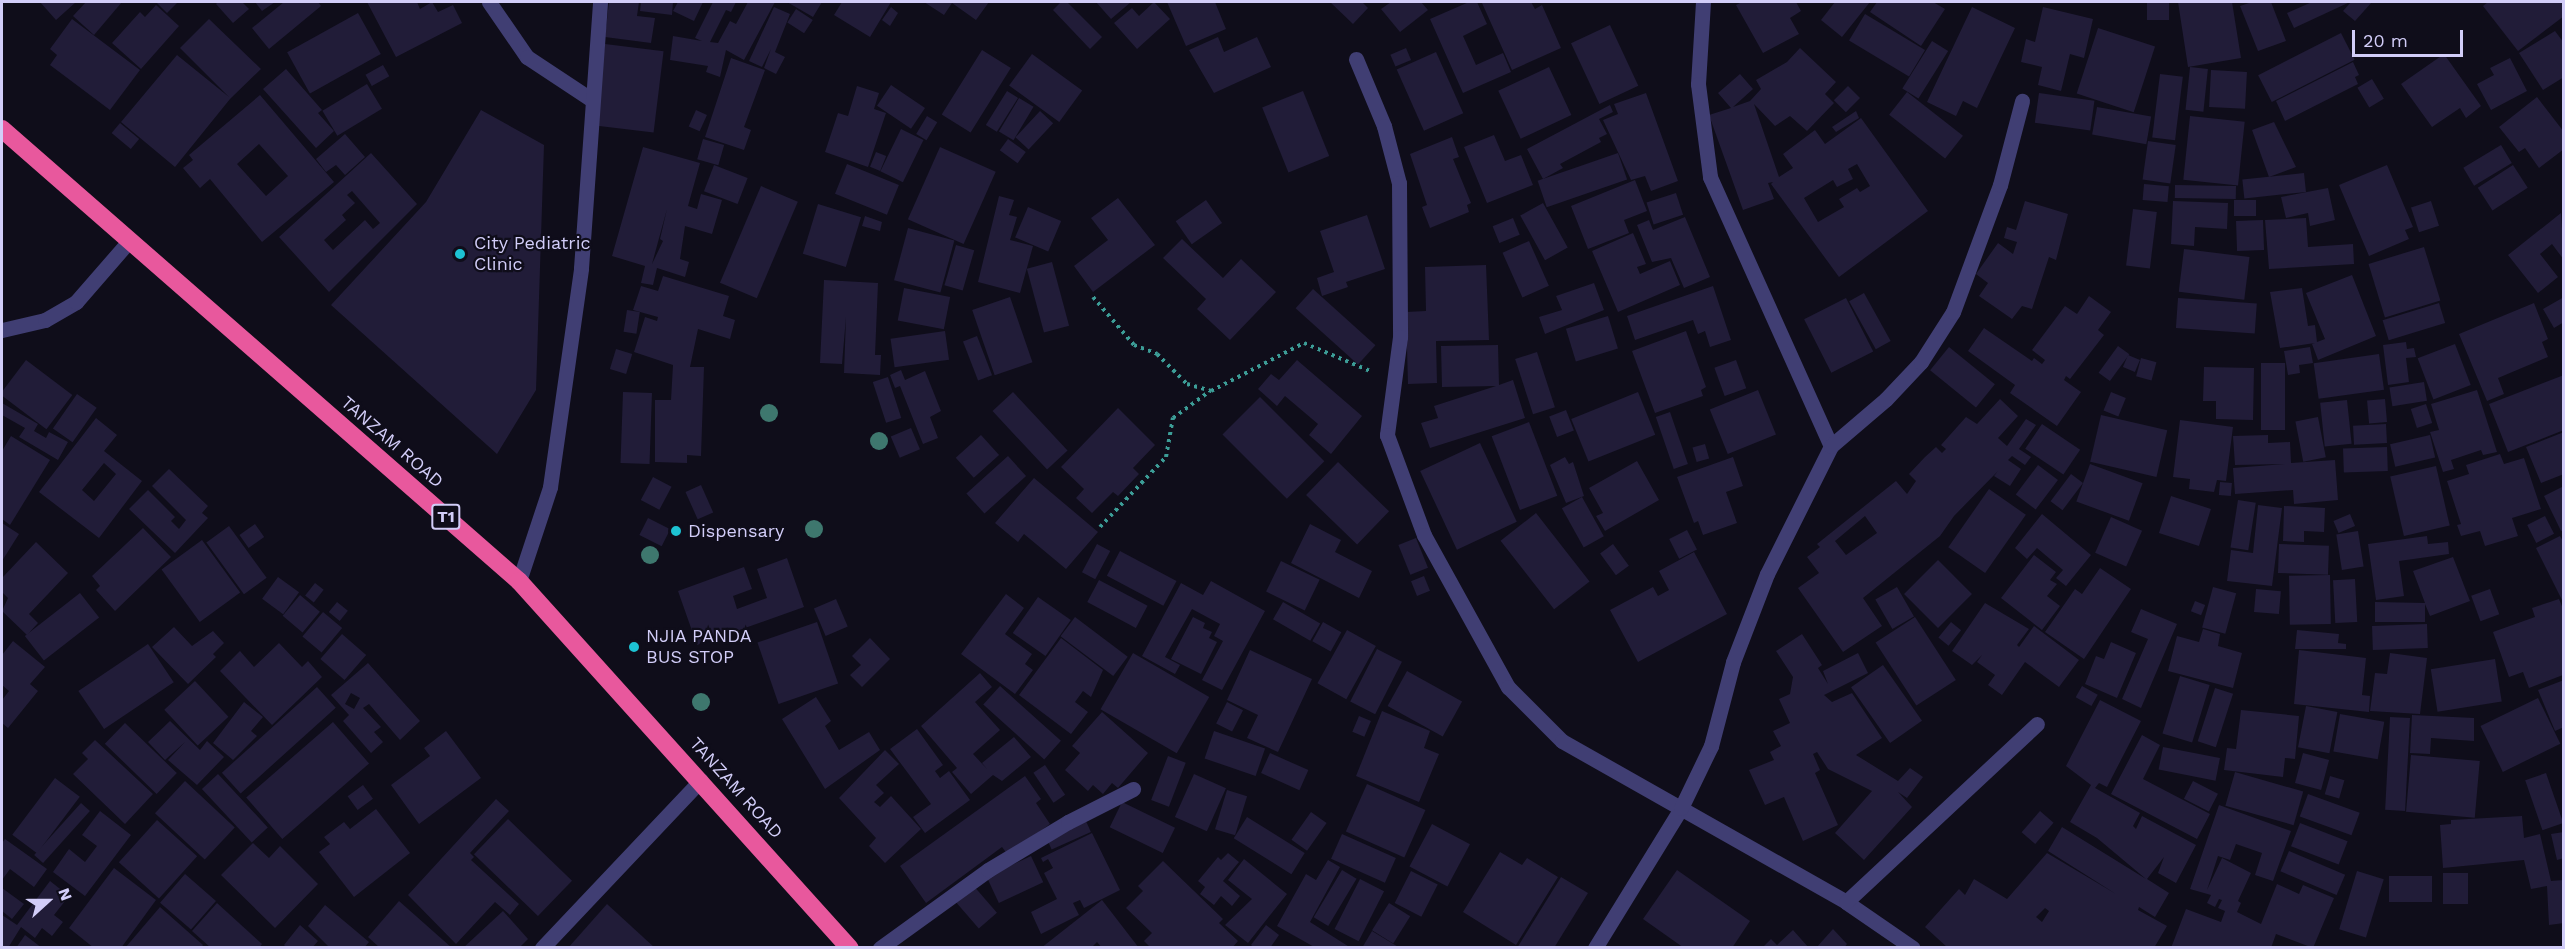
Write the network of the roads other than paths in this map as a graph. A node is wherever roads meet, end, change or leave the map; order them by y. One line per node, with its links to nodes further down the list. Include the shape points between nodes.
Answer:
1 (489, 2): 5 (street, via 527,57)
2 (600, 2): 5 (street)
3 (1702, 2): 10 (street, via 1698,84 1710,177)
4 (1356, 59): 15 (street, via 1384,126 1399,183 1400,337 1387,435 1424,535 1508,687 1562,741)
5 (592, 100): 11 (street, via 581,268 550,487)
6 (2022, 101): 10 (street, via 2000,185 1964,287 1941,334 1886,399)
7 (2, 129): 8 (highway, TANZAM ROAD / T1)
8 (129, 241): 9 (street, via 76,302 45,320); 11 (highway, TANZAM ROAD / T1)
9 (2, 330)
10 (1831, 446): 15 (street, via 1767,574 1732,662 1711,746)
11 (519, 581): 13 (highway, TANZAM ROAD / T1)
12 (2037, 724): 16 (street)
13 (701, 780): 17 (street); 18 (highway, TANZAM ROAD / T1)
14 (1133, 789): 19 (street, via 988,870)
15 (1681, 808): 16 (street); 20 (street)
16 (1846, 902): 21 (street)
17 (542, 948)
18 (850, 948)
19 (880, 948)
20 (1595, 948)
21 (1913, 948)

